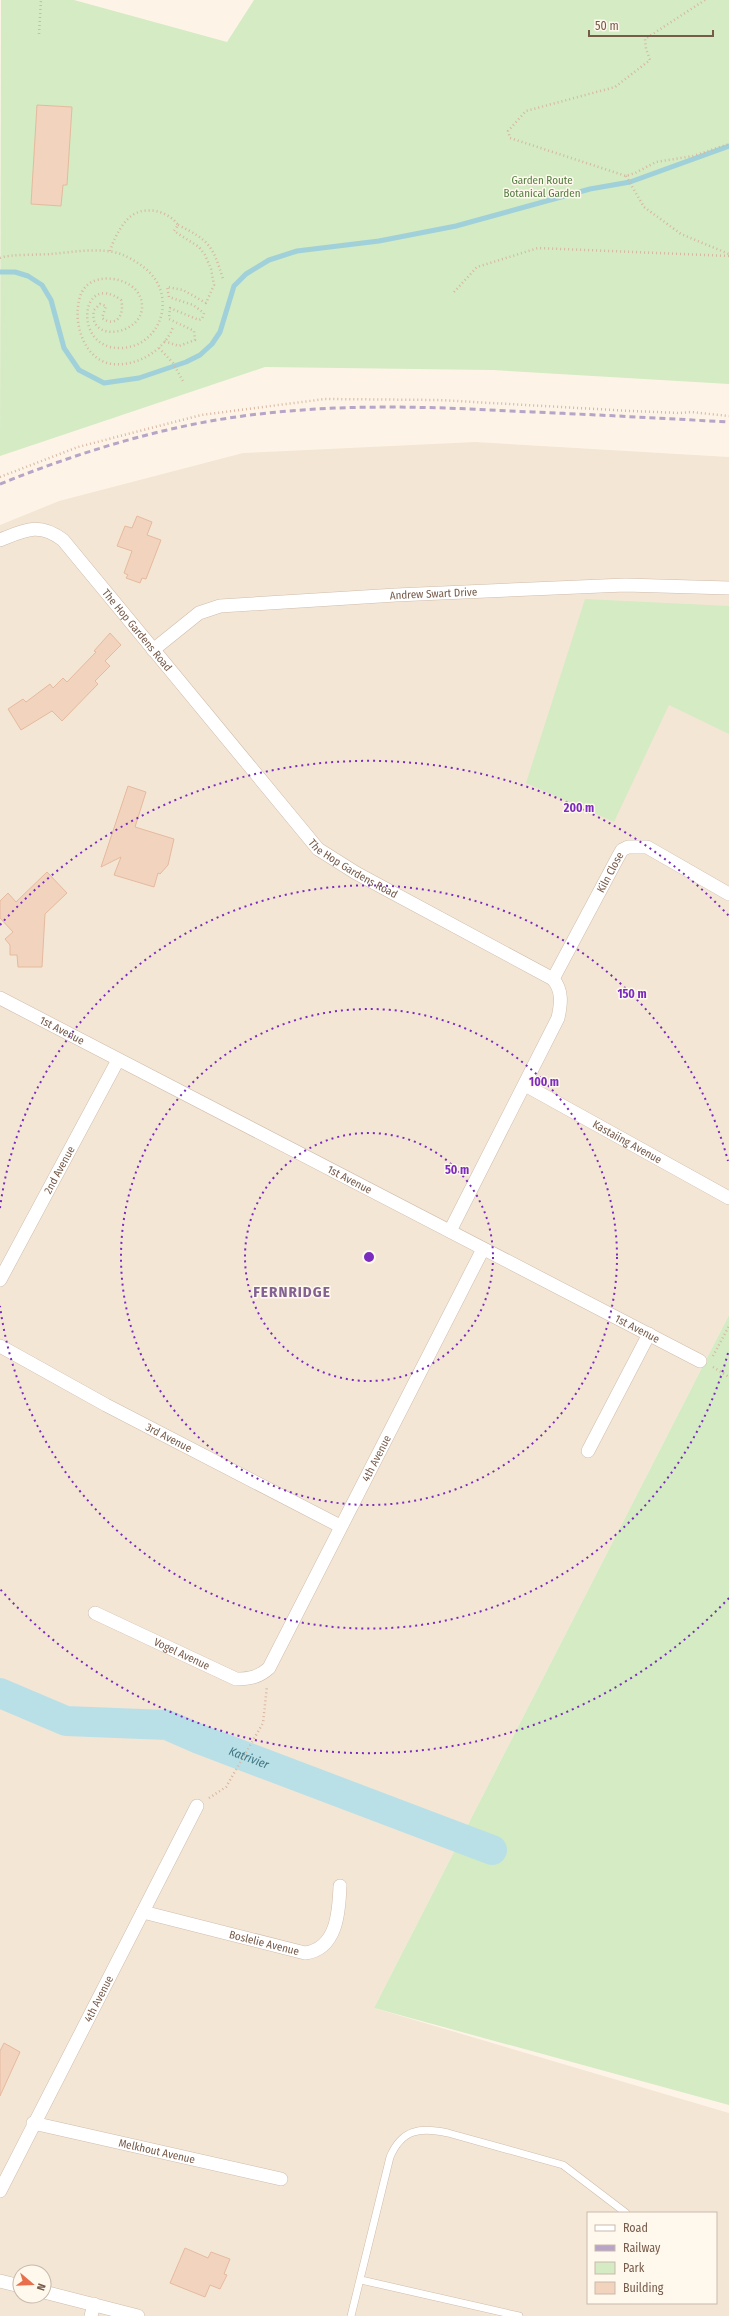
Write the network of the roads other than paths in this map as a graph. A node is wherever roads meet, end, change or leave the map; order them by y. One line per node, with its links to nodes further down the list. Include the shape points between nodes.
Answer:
1 (0, 540): 3 (street, The Hop Gardens Road, via 35,528 55,533)
2 (729, 588): 3 (street, Andrew Swart Drive, via 625,585 220,606 199,613)
3 (153, 650): 5 (street, The Hop Gardens Road, via 318,849 356,873)
4 (729, 894): 5 (street, Kiln Close, via 647,847 628,847 622,850 618,857)
5 (553, 979): 8 (street, via 560,991 558,1018)
6 (0, 998): 7 (street, 1st Avenue)
7 (118, 1060): 10 (street, 1st Avenue); 12 (street, 2nd Avenue)
8 (525, 1085): 9 (street, Kastaiing Avenue); 10 (street)
9 (729, 1198)
10 (450, 1231): 11 (street, 1st Avenue)
11 (483, 1249): 13 (street, 1st Avenue); 17 (street, 4th Avenue)
12 (0, 1280)
13 (649, 1334): 15 (street, 1st Avenue); 16 (street)
14 (0, 1346): 17 (street, 3rd Avenue, via 106,1405)
15 (704, 1362)
16 (588, 1451)
17 (340, 1526): 19 (street, 4th Avenue)
18 (95, 1613): 19 (street, Vogel Avenue, via 236,1679 254,1678)
19 (269, 1668)
20 (197, 1806): 22 (street, 4th Avenue)
21 (340, 1886): 22 (street, Boslelie Avenue, via 338,1912 332,1932 317,1950 305,1953)
22 (143, 1912): 23 (street, 4th Avenue)
23 (33, 2123): 24 (street, Melkhout Avenue); 25 (street, 4th Avenue)
24 (281, 2179)
25 (0, 2191)
26 (625, 2212): 27 (lane, via 580,2176 556,2162 448,2133 434,2130 418,2131 403,2136 390,2157)
27 (361, 2280): 33 (lane); 34 (lane)
28 (0, 2281): 29 (street)
29 (12, 2284)
30 (52, 2295): 31 (street)
31 (92, 2310): 32 (street)
32 (138, 2316)
33 (352, 2316)
34 (518, 2316)

